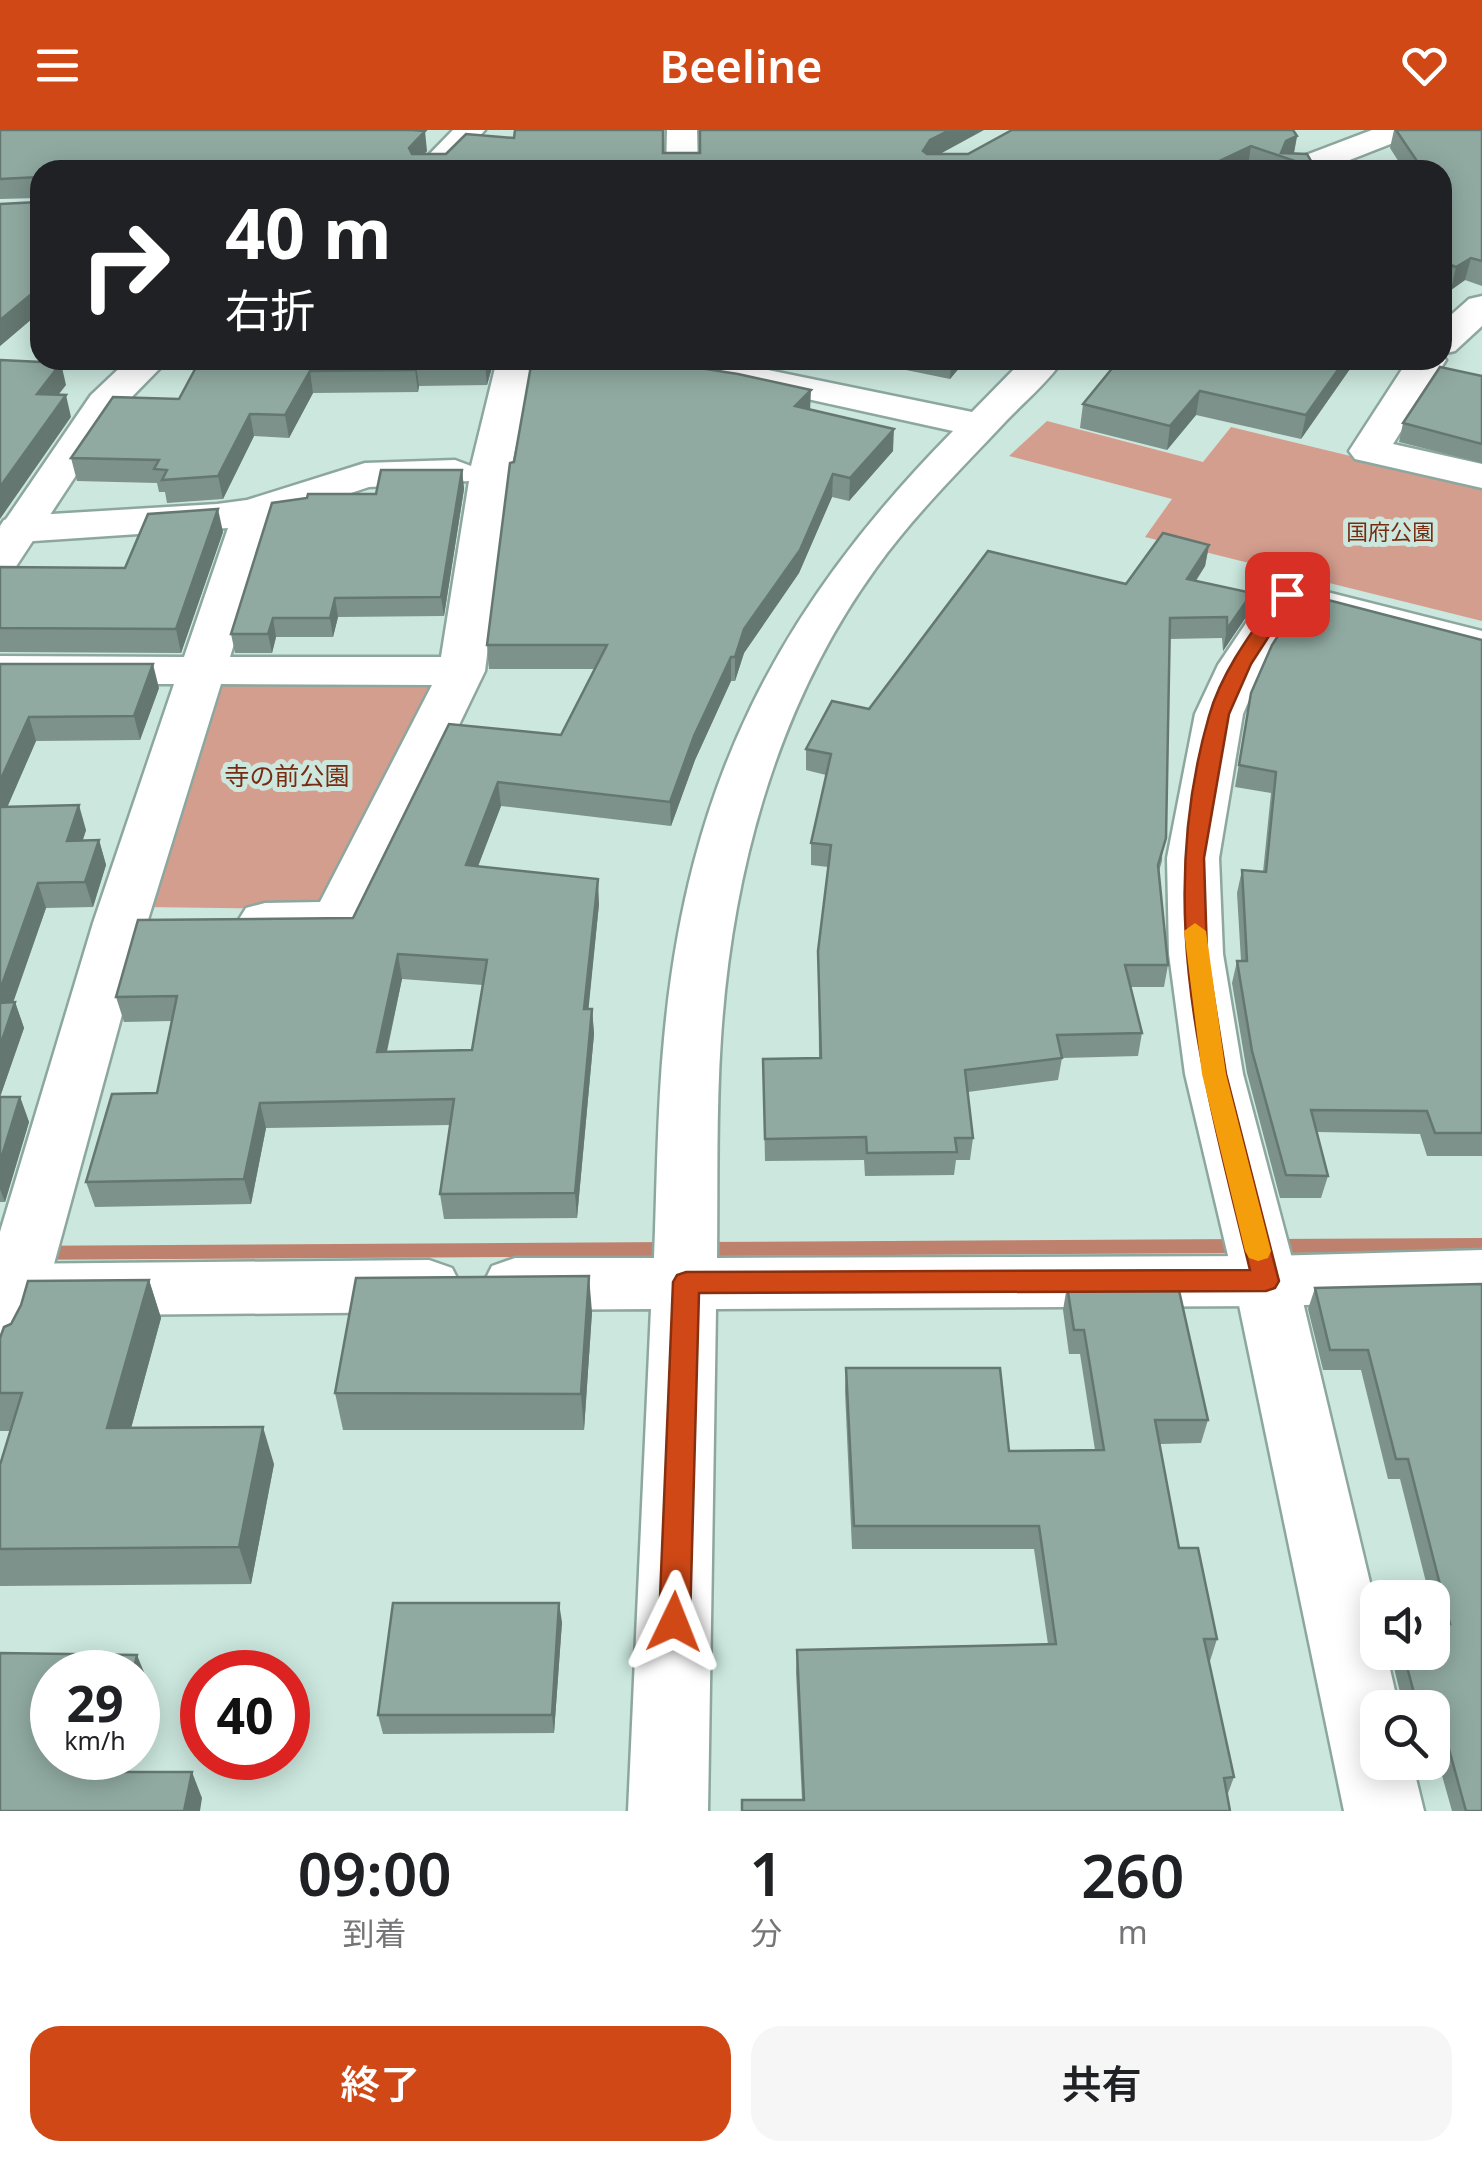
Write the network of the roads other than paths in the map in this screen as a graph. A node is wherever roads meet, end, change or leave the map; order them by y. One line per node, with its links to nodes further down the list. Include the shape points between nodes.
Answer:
1 (470, 130): 4 (street)
2 (682, 130): 5 (street)
3 (1397, 130): 6 (street)
4 (440, 160)
5 (682, 160)
6 (1321, 160)
7 (1482, 307): 8 (street)
8 (1452, 334)
9 (139, 370): 18 (street, via 106,402)
10 (514, 370): 15 (street)
11 (705, 370): 14 (street)
12 (1035, 370): 14 (street)
13 (1421, 370): 16 (street, via 1368,451)
14 (982, 426): 26 (street, via 863,555 830,602 770,712 737,794 698,968)
15 (490, 473): 17 (street, via 365,474); 22 (street)
16 (1482, 476)
17 (254, 510): 18 (street); 21 (street)
18 (10, 544)
19 (1482, 645): 25 (street, via 1287,594 1241,664 1219,714 1193,858 1196,954 1214,1074)
20 (0, 670): 21 (street)
21 (202, 670): 22 (street); 27 (street, via 140,923)
22 (462, 671): 23 (street, via 338,920)
23 (219, 922)
24 (1482, 1275): 25 (street)
25 (1266, 1281): 26 (street); 29 (street)
26 (686, 1282): 27 (street); 28 (street)
27 (5, 1307)
28 (668, 1811)
29 (1384, 1811)

